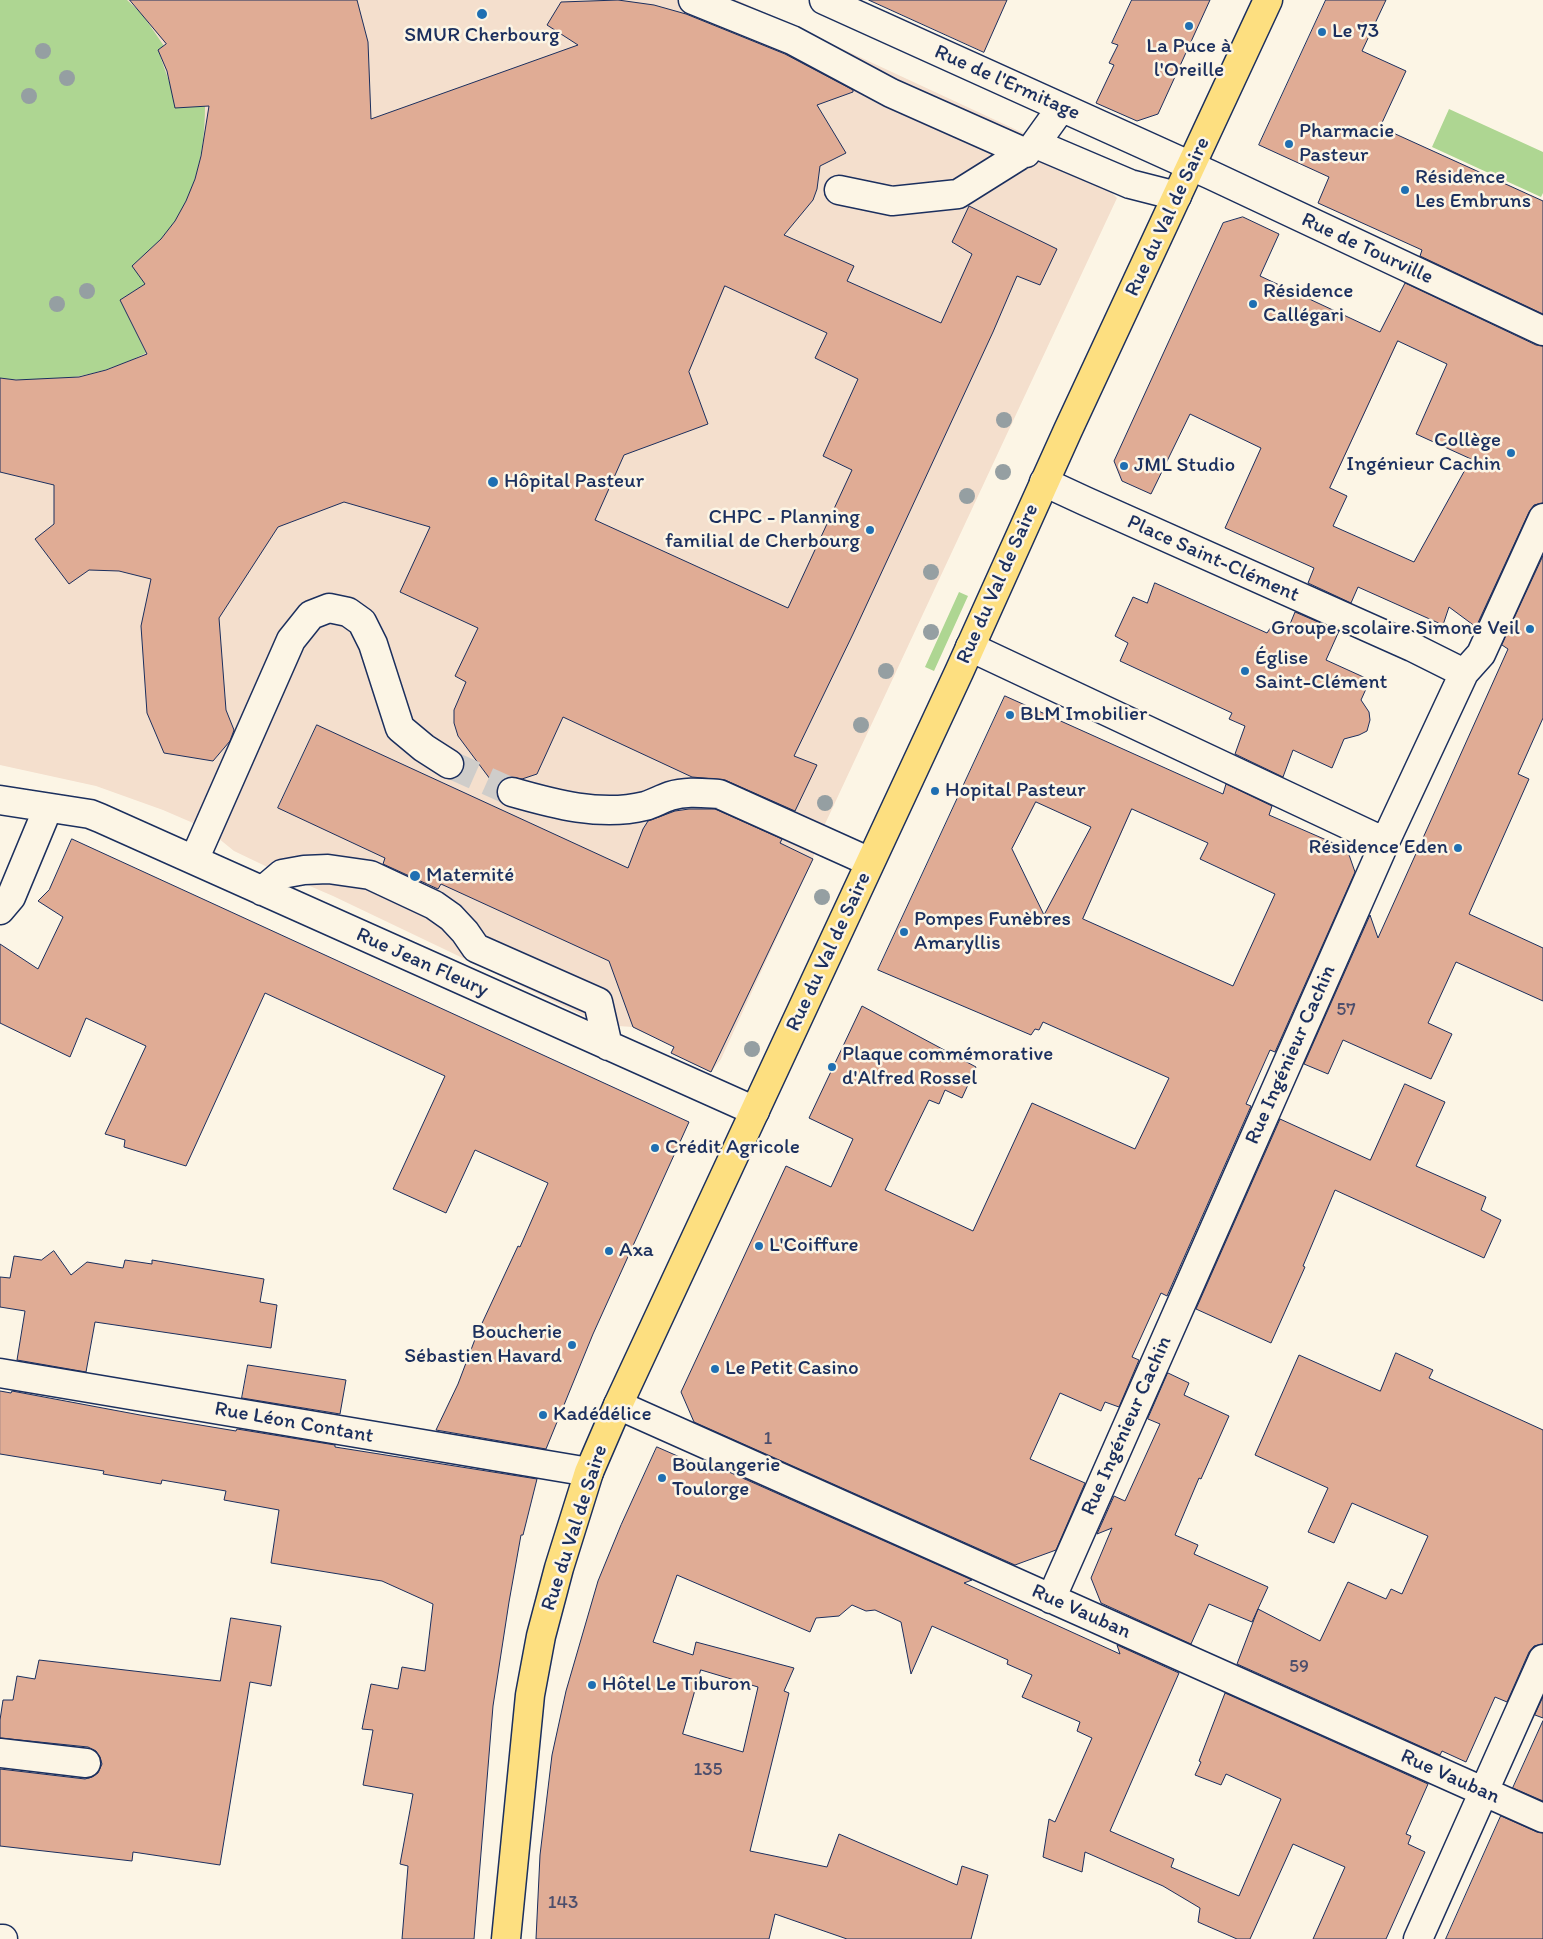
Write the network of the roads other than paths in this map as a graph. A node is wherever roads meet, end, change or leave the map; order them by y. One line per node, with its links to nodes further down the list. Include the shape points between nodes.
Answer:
1 (693, 0): 6 (street, via 792,40 891,93)
2 (824, 0): 4 (street, Rue de l'Ermitage)
3 (1268, 0): 7 (main road, Rue du Val de Saire)
4 (858, 7): 5 (street, Rue de l'Ermitage)
5 (1061, 108): 6 (street); 7 (street, Rue de l'Ermitage)
6 (1031, 148): 8 (street, via 958,194 892,202); 9 (street, via 1130,184)
7 (1191, 167): 9 (main road, Rue du Val de Saire); 10 (street, Rue de Tourville)
8 (839, 190)
9 (1177, 196): 11 (main road, Rue du Val de Saire)
10 (1543, 332)
11 (1044, 482): 13 (main road, Rue du Val de Saire); 14 (street, Place Saint-Clément)
12 (1543, 518): 14 (street, Rue Ingénieur Cachin, via 1481,654)
13 (970, 647): 19 (street); 21 (main road, Rue du Val de Saire)
14 (1464, 673): 19 (street, Rue Ingénieur Cachin)
15 (449, 764): 20 (street, via 400,728 373,644 362,622 348,612 329,608 320,611 311,615 291,640)
16 (512, 792): 21 (street, via 590,809 645,806 692,792 719,794)
17 (0, 800): 18 (street, Rue Jean Fleury)
18 (48, 808): 20 (street, Rue Jean Fleury, via 90,814); 23 (street, via 11,897)
19 (1385, 842): 29 (street, Rue Ingénieur Cachin)
20 (194, 860): 22 (street, Rue Jean Fleury)
21 (870, 862): 25 (main road, Rue du Val de Saire)
22 (262, 891): 24 (street, Rue Jean Fleury); 24 (street, via 282,874 304,870 328,869 370,875 434,905 451,917 476,948 598,1002)
23 (0, 910)
24 (608, 1046): 25 (street, Rue Jean Fleury)
25 (755, 1111): 27 (main road, Rue du Val de Saire)
26 (0, 1373): 28 (street, Rue Léon Contant)
27 (618, 1405): 28 (main road, Rue du Val de Saire); 29 (street, Rue Vauban)
28 (589, 1472): 35 (main road, Rue du Val de Saire, via 557,1576 530,1694)
29 (1051, 1599): 33 (street, Rue Vauban)
30 (1543, 1659): 33 (street)
31 (0, 1753): 32 (street)
32 (86, 1763)
33 (1484, 1792): 34 (street, Rue Vauban); 36 (street)
34 (1543, 1818)
35 (506, 1939)
36 (1418, 1939)

